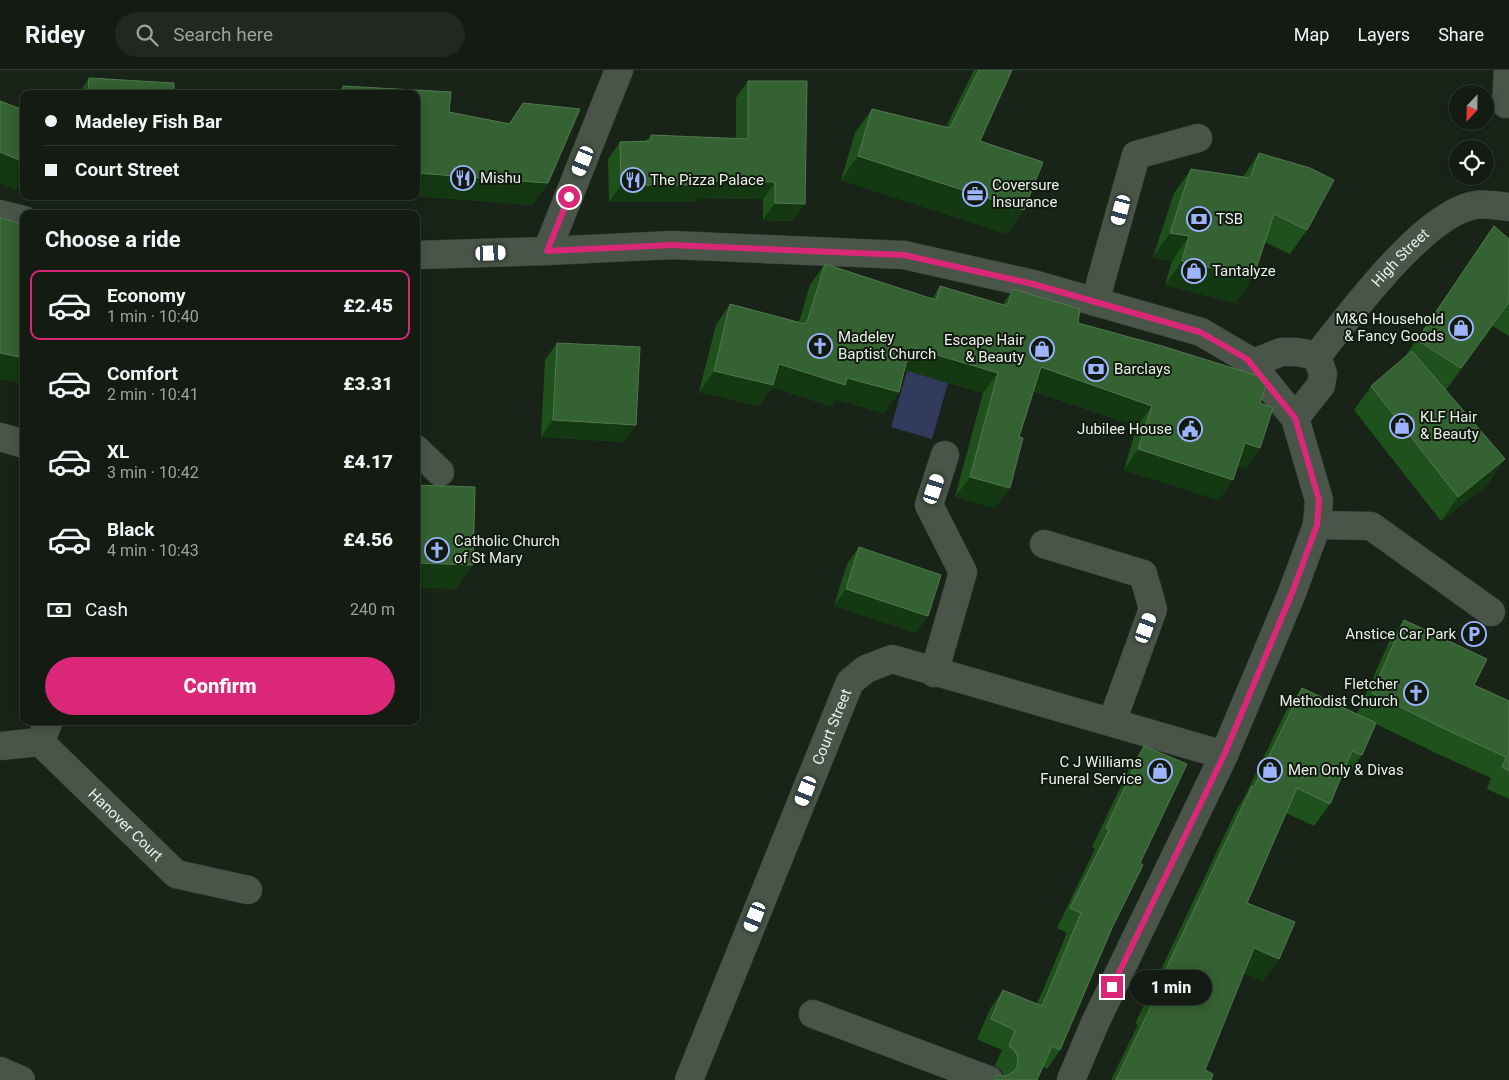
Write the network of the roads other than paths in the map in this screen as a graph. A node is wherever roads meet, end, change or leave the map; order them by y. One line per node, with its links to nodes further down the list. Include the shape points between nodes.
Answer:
1 (619, 70): 8 (street)
2 (1508, 70): 3 (street)
3 (1506, 104)
4 (1198, 138): 10 (street, via 1136,155)
5 (1509, 207): 11 (street, High Street, via 1475,204 1453,212 1428,229 1378,281)
6 (0, 214): 7 (street)
7 (20, 219)
8 (547, 251): 9 (street); 10 (street, via 672,245 904,255 1033,284)
9 (420, 255)
10 (1095, 302): 12 (street, via 1200,332)
11 (1317, 356): 12 (street, via 1281,352); 13 (street, via 1323,374 1321,385)
12 (1251, 364): 13 (street)
13 (1295, 418): 19 (street, via 1319,500)
14 (0, 437): 15 (street)
15 (20, 443)
16 (420, 453): 18 (street)
17 (945, 455): 22 (street, via 929,505 963,572)
18 (440, 472)
19 (1317, 525): 21 (street, via 1371,526); 26 (street)
20 (1044, 544): 23 (street, via 1142,574 1153,609)
21 (1491, 612)
22 (934, 673): 23 (street, Court Street); 31 (street, Court Street, via 892,659 866,669 850,682)
23 (1112, 722): 26 (street, Court Street)
24 (44, 732): 25 (street); 27 (street, Hanover Court, via 176,874)
25 (0, 746)
26 (1224, 755): 33 (street, via 1095,1023)
27 (248, 890)
28 (813, 1014): 32 (street)
29 (0, 1071): 30 (street)
30 (21, 1080)
31 (689, 1080)
32 (989, 1080)
33 (1071, 1080)

